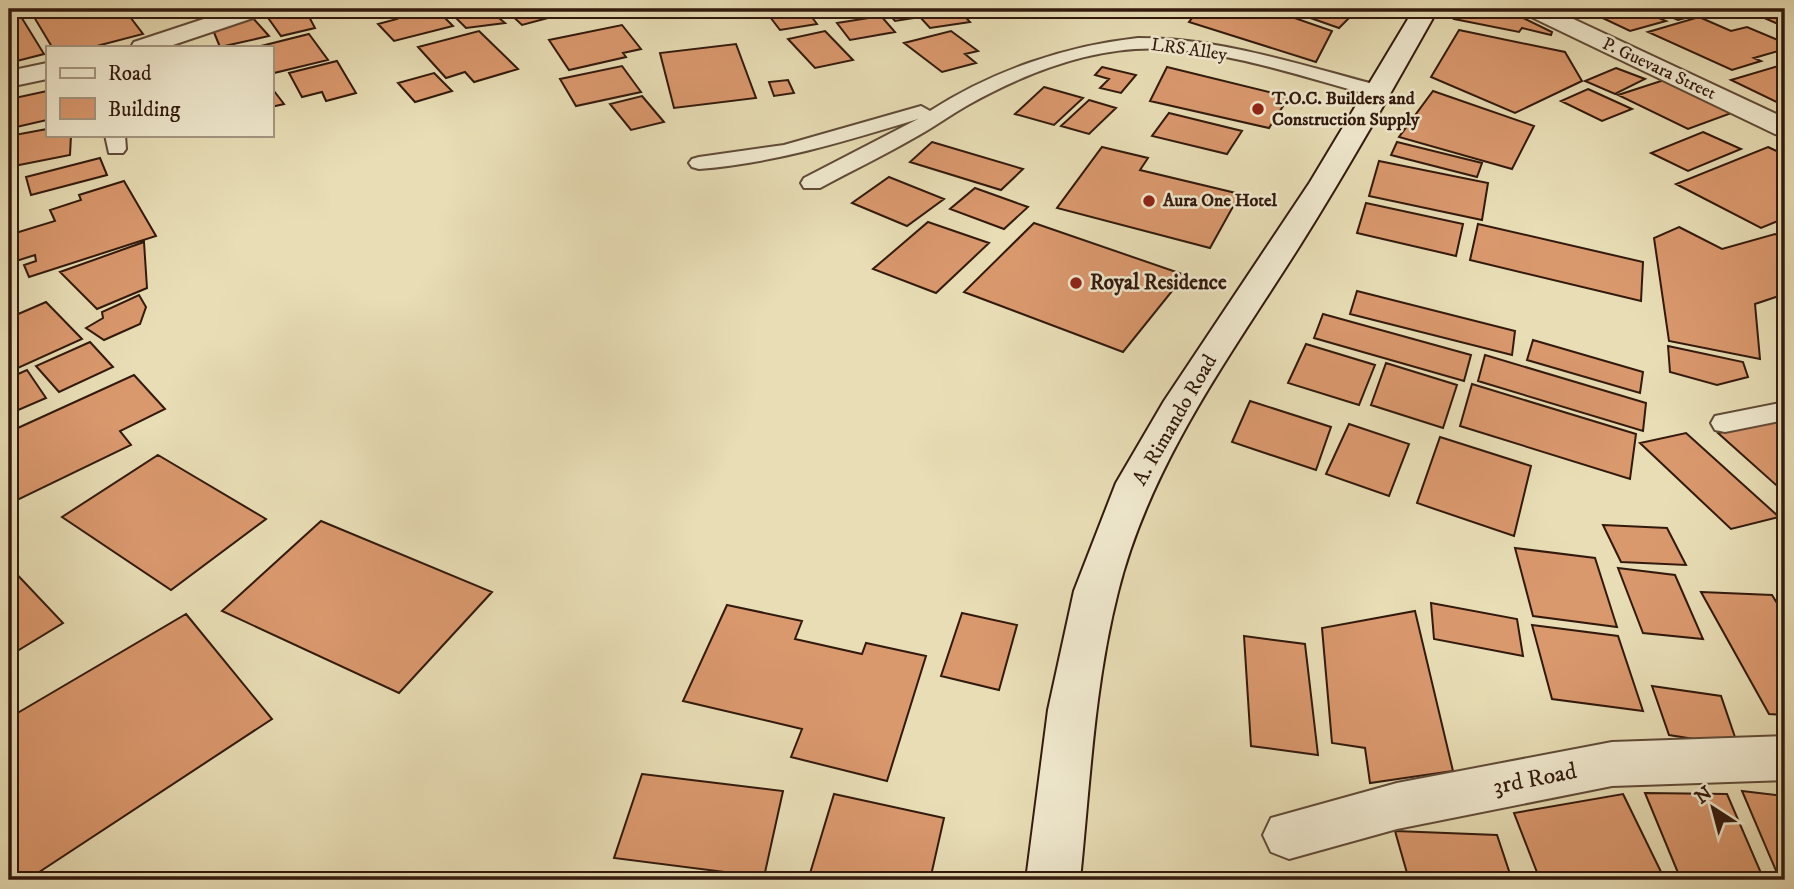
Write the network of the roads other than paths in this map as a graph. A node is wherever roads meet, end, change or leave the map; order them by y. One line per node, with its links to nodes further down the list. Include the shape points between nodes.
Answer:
1 (257, 9): 4 (main road)
2 (1426, 9): 7 (main road, A. Rimando Road)
3 (1533, 9): 9 (main road, P. Guevara Street)
4 (147, 46)
5 (46, 71): 6 (main road)
6 (9, 79)
7 (1378, 91): 8 (lane, LRS Alley, via 1217,52 1138,43 1061,59); 16 (main road, A. Rimando Road, via 1136,483 1096,591 1072,710)
8 (964, 99): 10 (lane, LRS Alley, via 795,149 737,161); 11 (lane, LRS Alley)
9 (1785, 128)
10 (699, 163)
11 (812, 183)
12 (1785, 411): 13 (lane)
13 (1725, 423)
14 (1785, 758): 15 (main road, 3rd Road, via 1612,764 1397,806)
15 (1289, 835)
16 (1053, 880)

